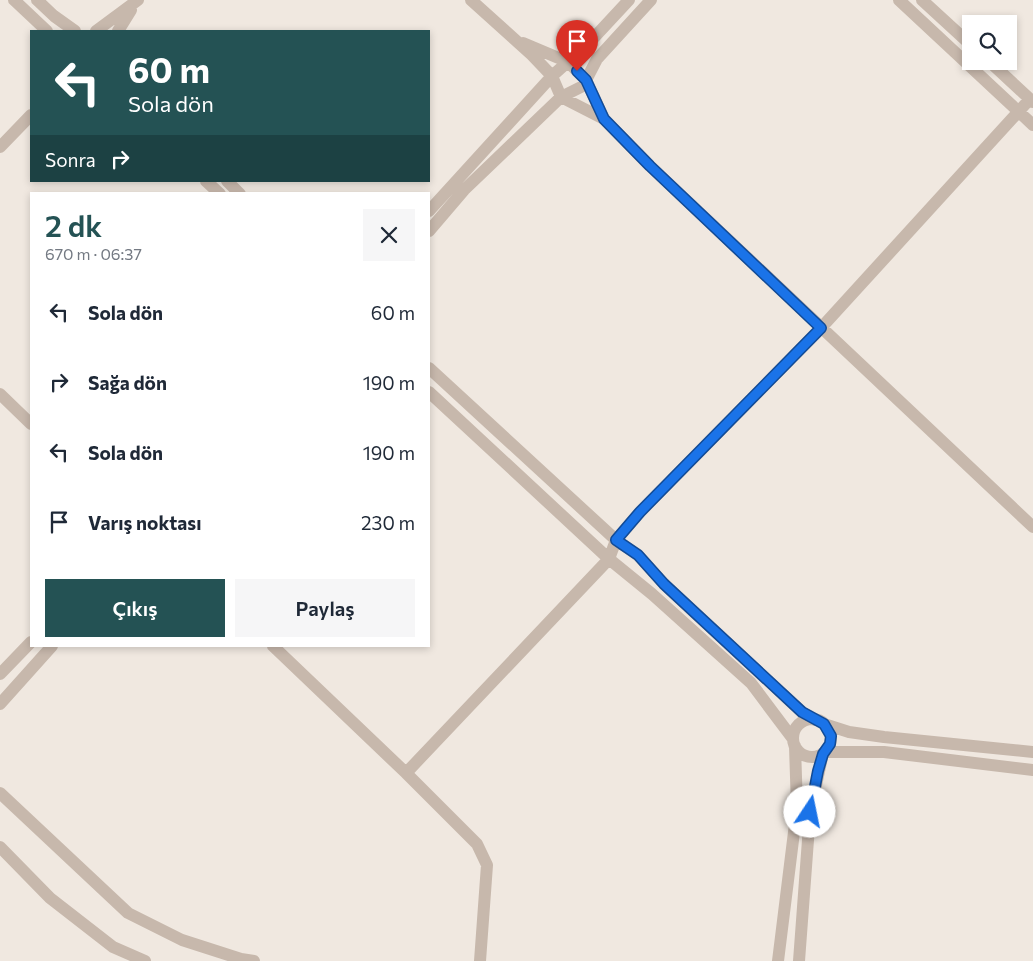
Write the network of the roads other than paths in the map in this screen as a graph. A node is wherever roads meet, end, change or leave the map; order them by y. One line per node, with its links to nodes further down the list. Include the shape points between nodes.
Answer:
1 (14, 0): 9 (street)
2 (37, 0): 10 (street)
3 (471, 0): 14 (street)
4 (629, 0): 15 (street)
5 (651, 0): 18 (street, via 597,59)
6 (899, 0): 21 (street)
7 (922, 0): 13 (street)
8 (136, 2): 11 (street); 12 (street)
9 (46, 30)
10 (74, 30)
11 (97, 30)
12 (119, 30)
13 (962, 37)
14 (514, 39): 15 (street); 17 (street)
15 (568, 62): 17 (street); 18 (street)
16 (999, 70): 20 (street)
17 (552, 76): 19 (street); 30 (street)
18 (586, 80): 19 (street, via 583,86); 23 (street)
19 (561, 97): 23 (street); 31 (street, via 464,190)
20 (1032, 101): 21 (street)
21 (1019, 112): 24 (street); 32 (street)
22 (30, 116): 25 (street)
23 (604, 119): 32 (street)
24 (1033, 126)
25 (0, 147)
26 (207, 182): 28 (street)
27 (228, 182): 29 (street)
28 (218, 192)
29 (238, 192)
30 (430, 210)
31 (430, 230)
32 (821, 328): 37 (street); 38 (street)
33 (430, 369): 38 (street)
34 (430, 393): 39 (street)
35 (0, 394): 36 (street)
36 (30, 423)
37 (1033, 528)
38 (616, 540): 39 (street); 45 (street, via 638,555 678,598 802,712)
39 (608, 559): 46 (street, via 652,594 751,684); 52 (street)
40 (30, 643): 43 (street)
41 (51, 647): 44 (street)
42 (274, 647): 52 (street)
43 (0, 674)
44 (0, 704)
45 (820, 722): 46 (street, via 807,720 801,723 796,727); 47 (street, via 849,732); 49 (street, via 831,736)
46 (794, 742): 49 (street, via 800,753 806,756 817,757); 58 (street, via 797,808)
47 (957, 745): 48 (street); 50 (street)
48 (1033, 752)
49 (824, 753): 50 (street, via 884,752); 59 (street, via 810,812)
50 (954, 761): 51 (street)
51 (1033, 770)
52 (406, 772): 57 (street, via 478,844 487,865)
53 (0, 793): 56 (street, via 128,913 182,940)
54 (0, 847): 55 (street, via 50,898 113,947)
55 (145, 961)
56 (254, 961)
57 (480, 961)
58 (778, 961)
59 (799, 961)

